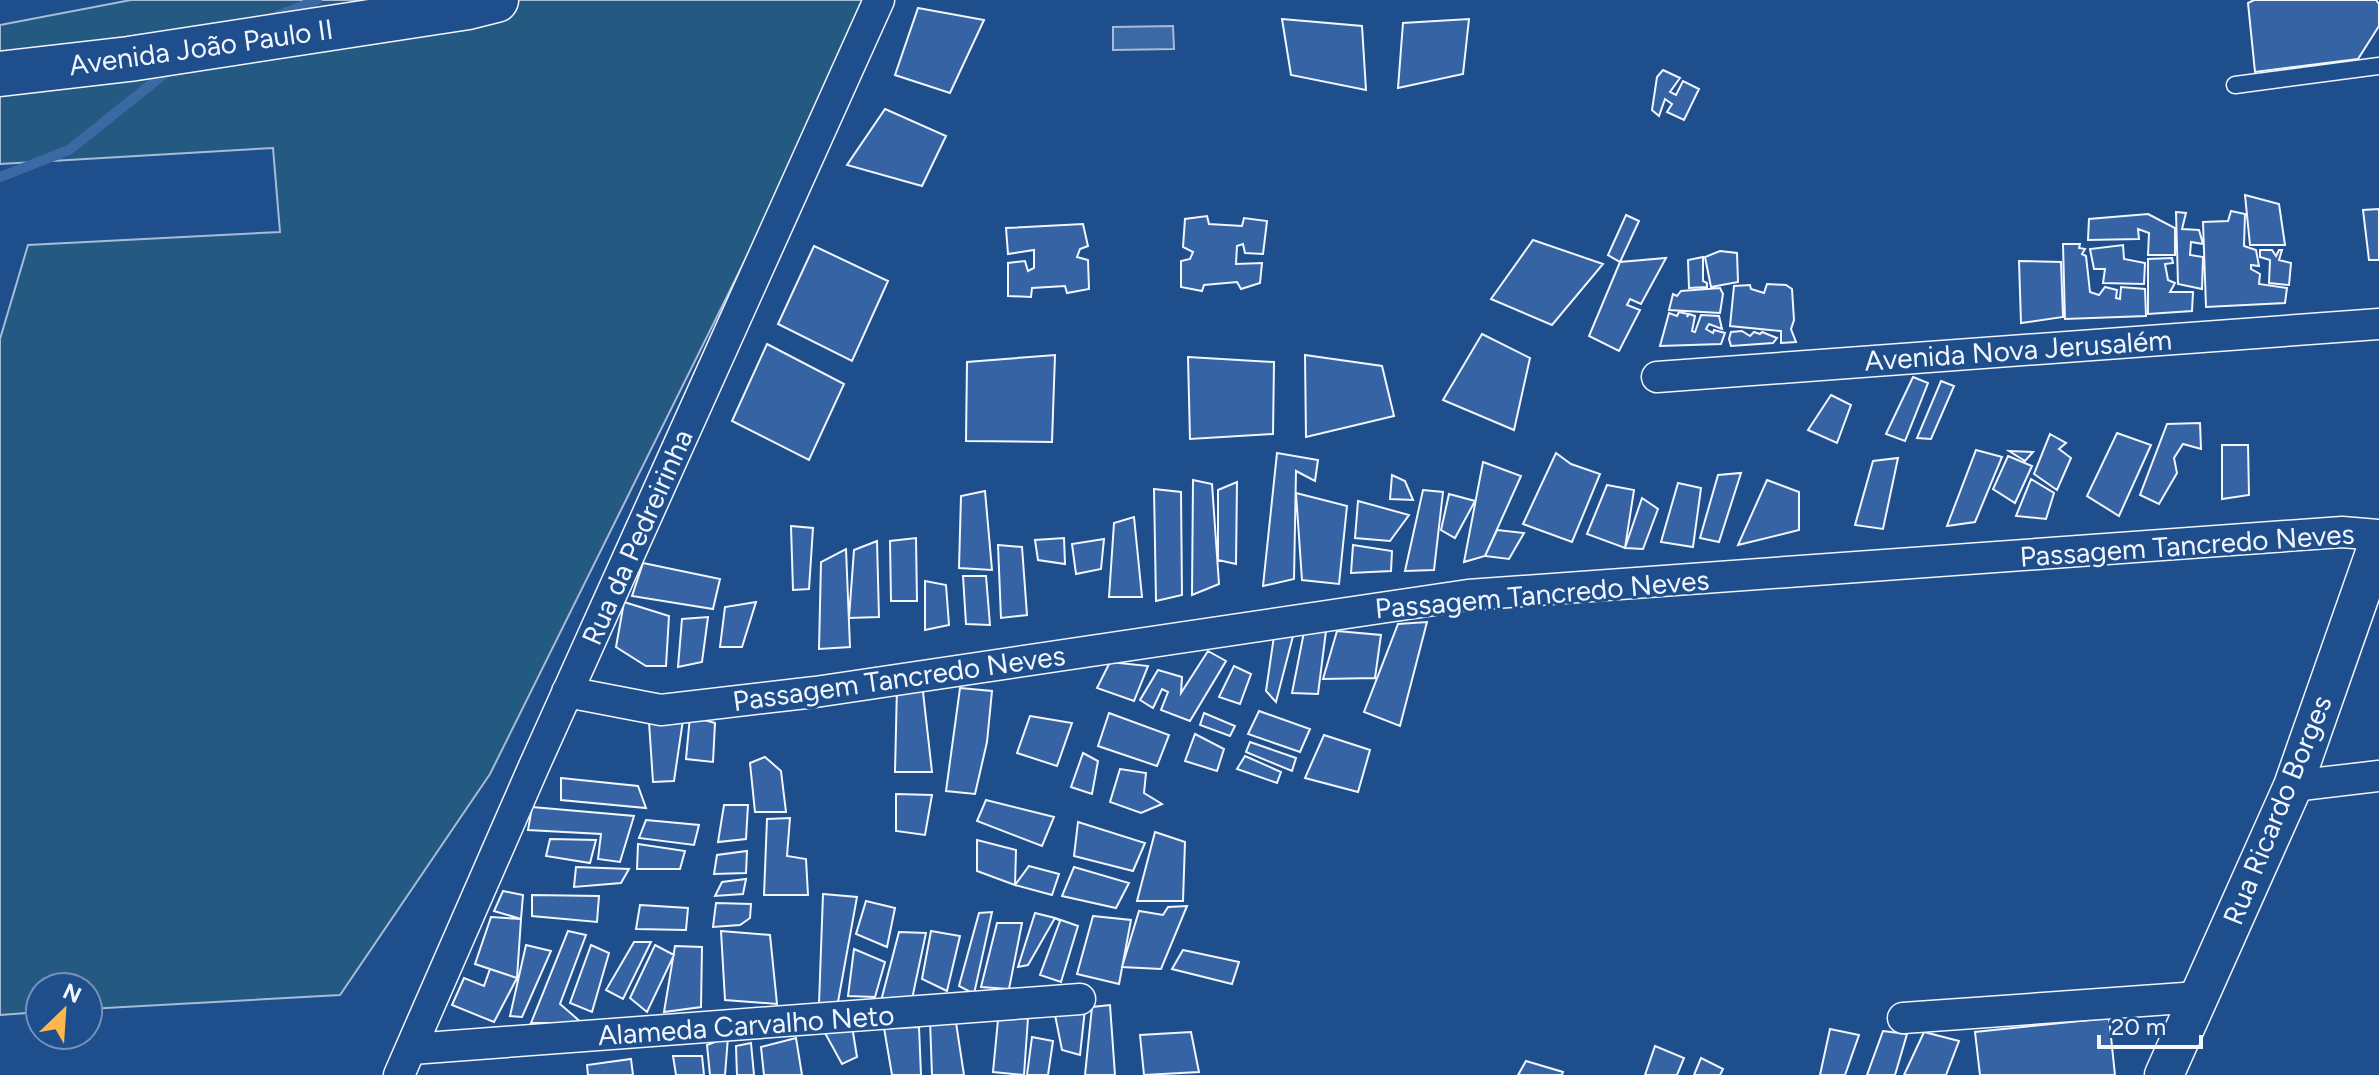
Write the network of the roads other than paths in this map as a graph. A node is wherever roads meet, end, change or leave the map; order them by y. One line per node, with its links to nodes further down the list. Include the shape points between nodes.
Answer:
1 (496, 0): 4 (main road, Avenida João Paulo II, via 129,59)
2 (879, 0): 10 (street, Rua da Pedreirinha)
3 (2379, 66): 5 (lane)
4 (0, 74)
5 (2235, 85)
6 (2379, 324): 7 (street, Avenida Nova Jerusalém)
7 (1657, 377)
8 (2379, 535): 10 (street, Passagem Tancredo Neves, via 2342,532 1468,595 661,710)
9 (2379, 541): 12 (street, Rua Ricardo Borges)
10 (567, 692): 16 (street, Rua da Pedreirinha)
11 (2379, 776): 12 (street)
12 (2293, 786): 13 (street, Rua Ricardo Borges)
13 (2198, 997): 15 (street); 17 (street, Rua Ricardo Borges)
14 (1080, 999): 16 (street, Alameda Carvalho Neto)
15 (1903, 1018)
16 (406, 1062)
17 (2164, 1075)

